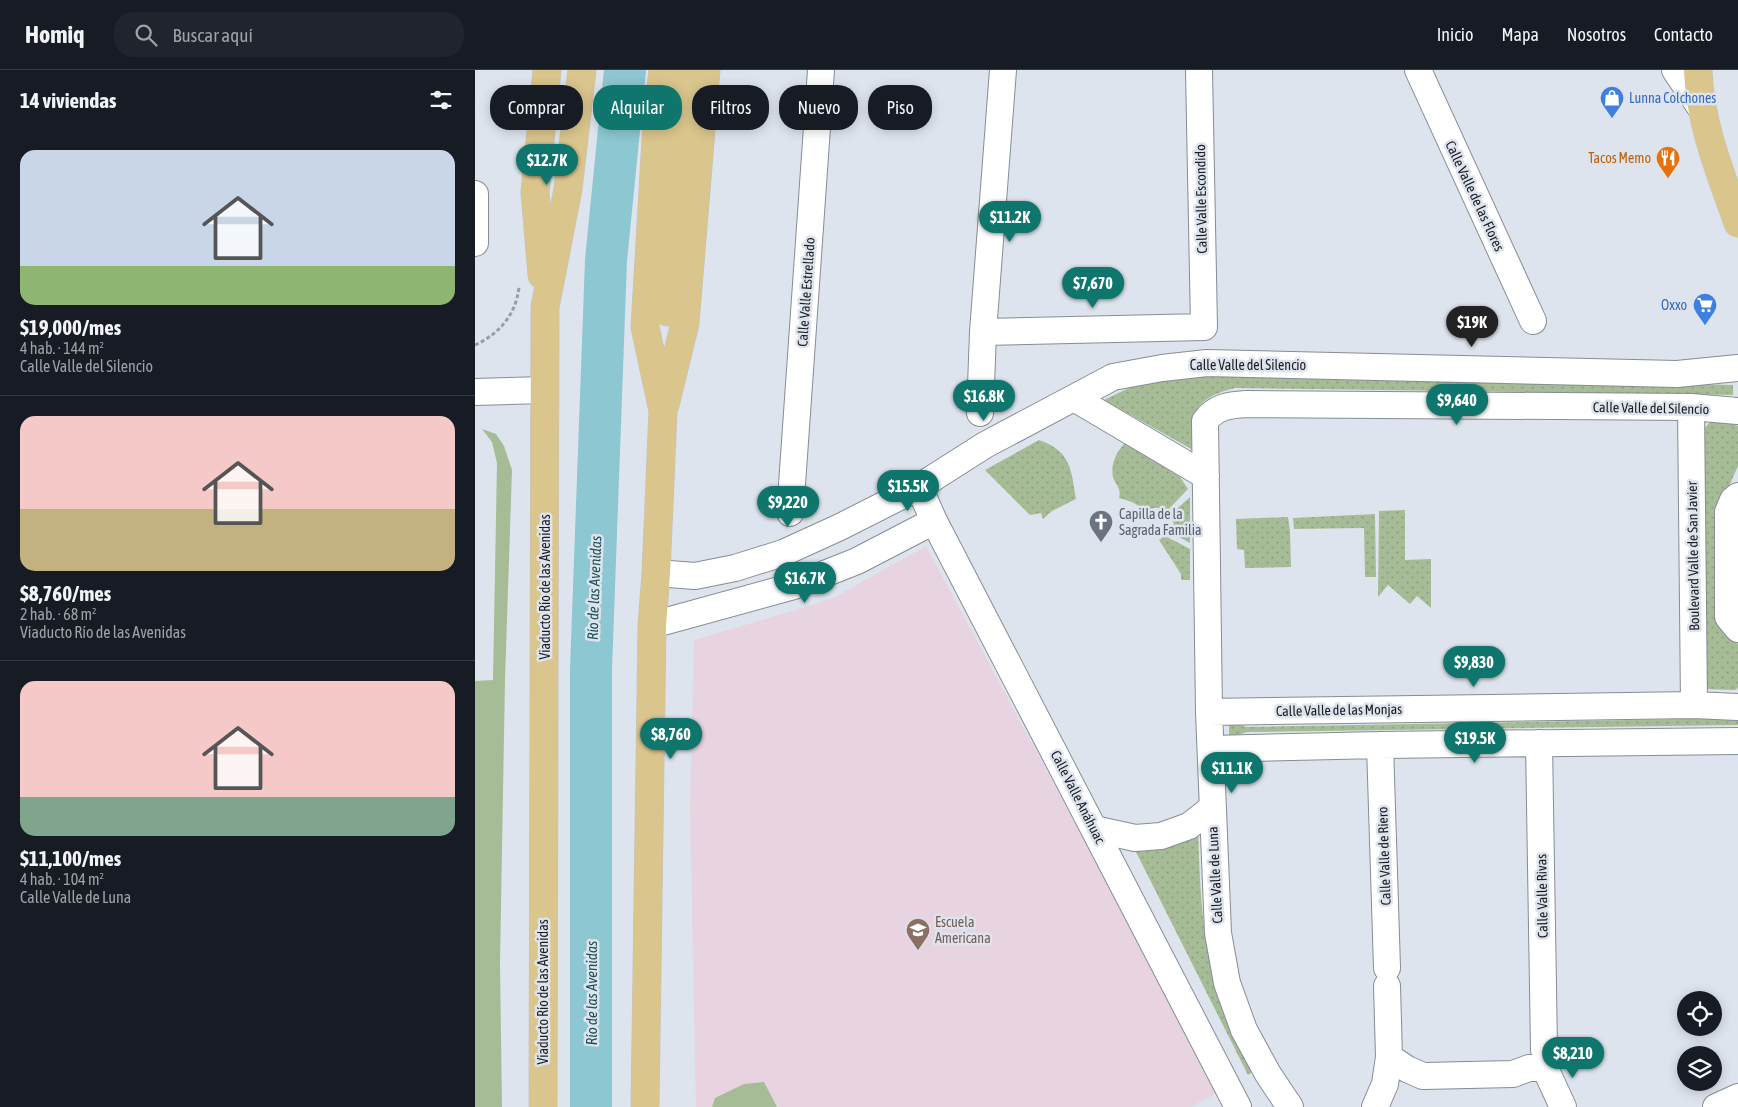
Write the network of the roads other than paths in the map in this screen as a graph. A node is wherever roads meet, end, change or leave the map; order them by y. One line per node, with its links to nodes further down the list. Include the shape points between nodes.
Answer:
1 (547, 70): 17 (main road, via 535,192)
2 (561, 70): 17 (main road, via 550,192)
3 (582, 70): 17 (main road, Viaducto Río de las Avenidas, via 568,189)
4 (663, 70): 25 (main road, via 645,327)
5 (682, 70): 25 (main road)
6 (706, 70): 25 (main road, via 685,323)
7 (821, 70): 31 (street, Calle Valle Estrellado)
8 (1003, 70): 19 (street)
9 (1199, 70): 19 (street, Calle Valle Escondido, via 1204,327)
10 (1417, 70): 18 (street, Calle Valle de las Flores)
11 (1675, 70): 13 (street)
12 (1698, 70): 13 (main road)
13 (1702, 110): 15 (main road, via 1707,135)
14 (475, 194): 16 (street)
15 (1738, 223)
16 (475, 243)
17 (545, 307): 21 (main road, Viaducto Río de las Avenidas)
18 (1533, 321)
19 (983, 332): 27 (street)
20 (1738, 368): 23 (street, Calle Valle del Silencio, via 1677,374 1207,363 1113,377)
21 (545, 390): 22 (street); 50 (main road, Viaducto Río de las Avenidas)
22 (475, 392)
23 (1074, 398): 28 (street); 29 (street, Calle Valle del Silencio, via 985,445)
24 (1691, 407): 26 (street, Calle Valle del Silencio); 28 (street, Calle Valle del Silencio, via 1228,406 1211,413 1205,421); 38 (street, Boulevard Valle de San Javier)
25 (663, 411): 34 (main road)
26 (1738, 411)
27 (980, 413)
28 (1206, 476): 40 (street, Calle Valle de Luna)
29 (919, 487): 32 (street, Calle Valle Anáhuac); 33 (street, Calle Valle del Silencio, via 783,553)
30 (1738, 496): 37 (street, via 1728,512 1729,617)
31 (790, 514)
32 (934, 521): 35 (street, via 848,564 794,586); 46 (street, Calle Valle Anáhuac)
33 (735, 568): 34 (street, Calle Valle del Silencio, via 695,576); 35 (street)
34 (656, 573): 36 (main road)
35 (740, 602): 36 (street)
36 (651, 625): 51 (main road)
37 (1738, 629)
38 (1694, 705): 39 (street, Calle Valle de las Monjas); 40 (street, Calle Valle de las Monjas)
39 (1738, 707)
40 (1209, 712): 44 (street, Calle Valle de Luna)
41 (1738, 741): 42 (street)
42 (1539, 743): 43 (street); 48 (street, Calle Valle Rivas)
43 (1380, 745): 44 (street); 47 (street, Calle Valle de Riero)
44 (1211, 749): 45 (street, Calle Valle de Luna)
45 (1212, 808): 46 (street, via 1189,826 1161,836 1135,838); 53 (street, Calle Valle de Luna, via 1218,933 1227,983 1245,1030)
46 (1094, 829): 52 (street, Calle Valle Anáhuac)
47 (1389, 1057): 48 (street, via 1423,1076 1513,1074); 54 (street, Calle Valle de Riero, via 1385,1084)
48 (1544, 1059): 55 (street, Calle Valle Rivas)
49 (1738, 1097): 56 (street)
50 (543, 1107)
51 (645, 1107)
52 (1238, 1107)
53 (1290, 1107)
54 (1375, 1107)
55 (1563, 1107)
56 (1716, 1107)

